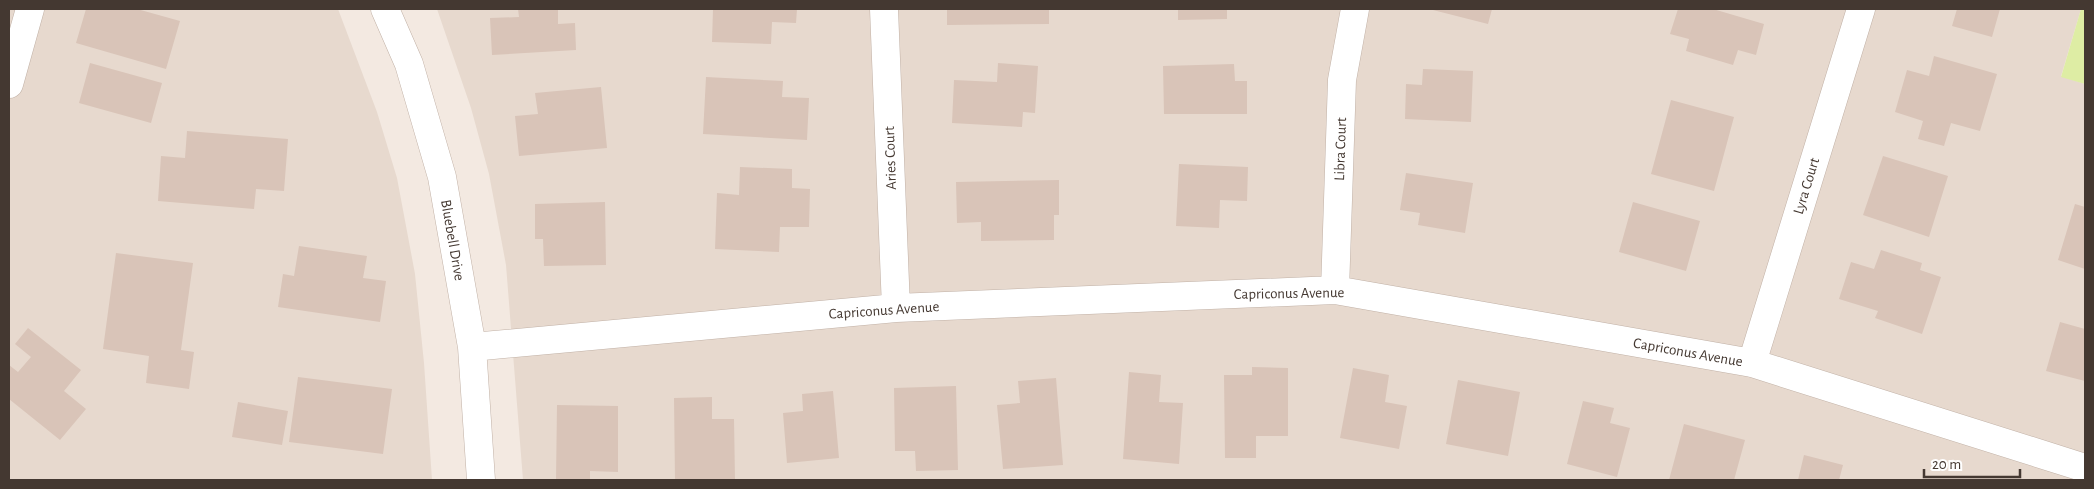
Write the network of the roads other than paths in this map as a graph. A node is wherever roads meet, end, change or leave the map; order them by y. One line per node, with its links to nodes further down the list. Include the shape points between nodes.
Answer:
1 (30, 9): 6 (street)
2 (385, 9): 9 (street, Bluebell Drive, via 409,64 442,177)
3 (884, 9): 8 (street, Aries Court)
4 (1355, 9): 7 (street, Libra Court, via 1342,80)
5 (1860, 9): 10 (street, Lyra Court)
6 (9, 84)
7 (1335, 290): 8 (street, Capriconus Avenue); 10 (street, Capriconus Avenue)
8 (896, 308): 9 (street, Capriconus Avenue)
9 (472, 347): 12 (street, Bluebell Drive)
10 (1752, 363): 11 (street, Capriconus Avenue)
11 (2085, 468)
12 (481, 480)

